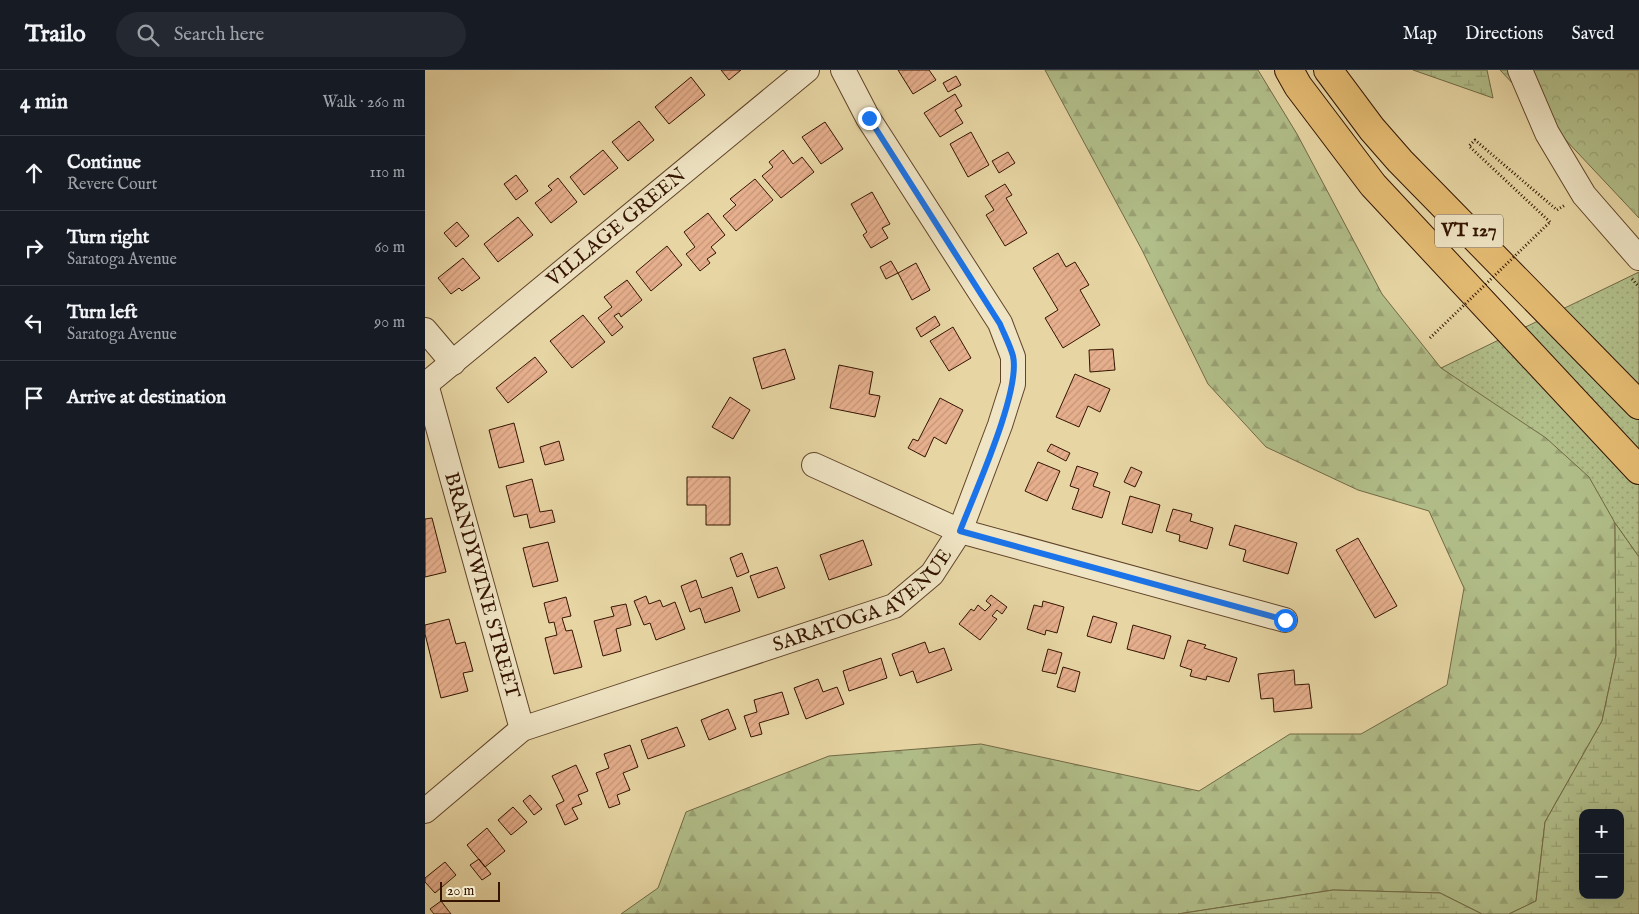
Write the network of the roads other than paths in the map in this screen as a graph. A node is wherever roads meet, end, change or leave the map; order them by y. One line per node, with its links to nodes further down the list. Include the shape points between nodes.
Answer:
1 (807, 70): 8 (street, VILLAGE GREEN)
2 (843, 70): 13 (street, SARATOGA AVENUE, via 869,118 1000,324 1013,357 1013,384)
3 (1289, 70): 12 (main road, VT 127, via 1373,185)
4 (1329, 70): 10 (main road, VT 127, via 1400,161)
5 (1520, 70): 6 (street, via 1547,133 1584,195)
6 (1639, 258)
7 (425, 330): 8 (street)
8 (453, 363): 9 (street, VILLAGE GREEN)
9 (425, 384): 15 (street, BRANDYWINE STREET)
10 (1639, 405)
11 (814, 465): 13 (street)
12 (1639, 470)
13 (960, 531): 14 (street); 15 (street, SARATOGA AVENUE, via 932,574 894,606)
14 (1285, 620)
15 (522, 729): 16 (street, SARATOGA AVENUE)
16 (425, 811)

